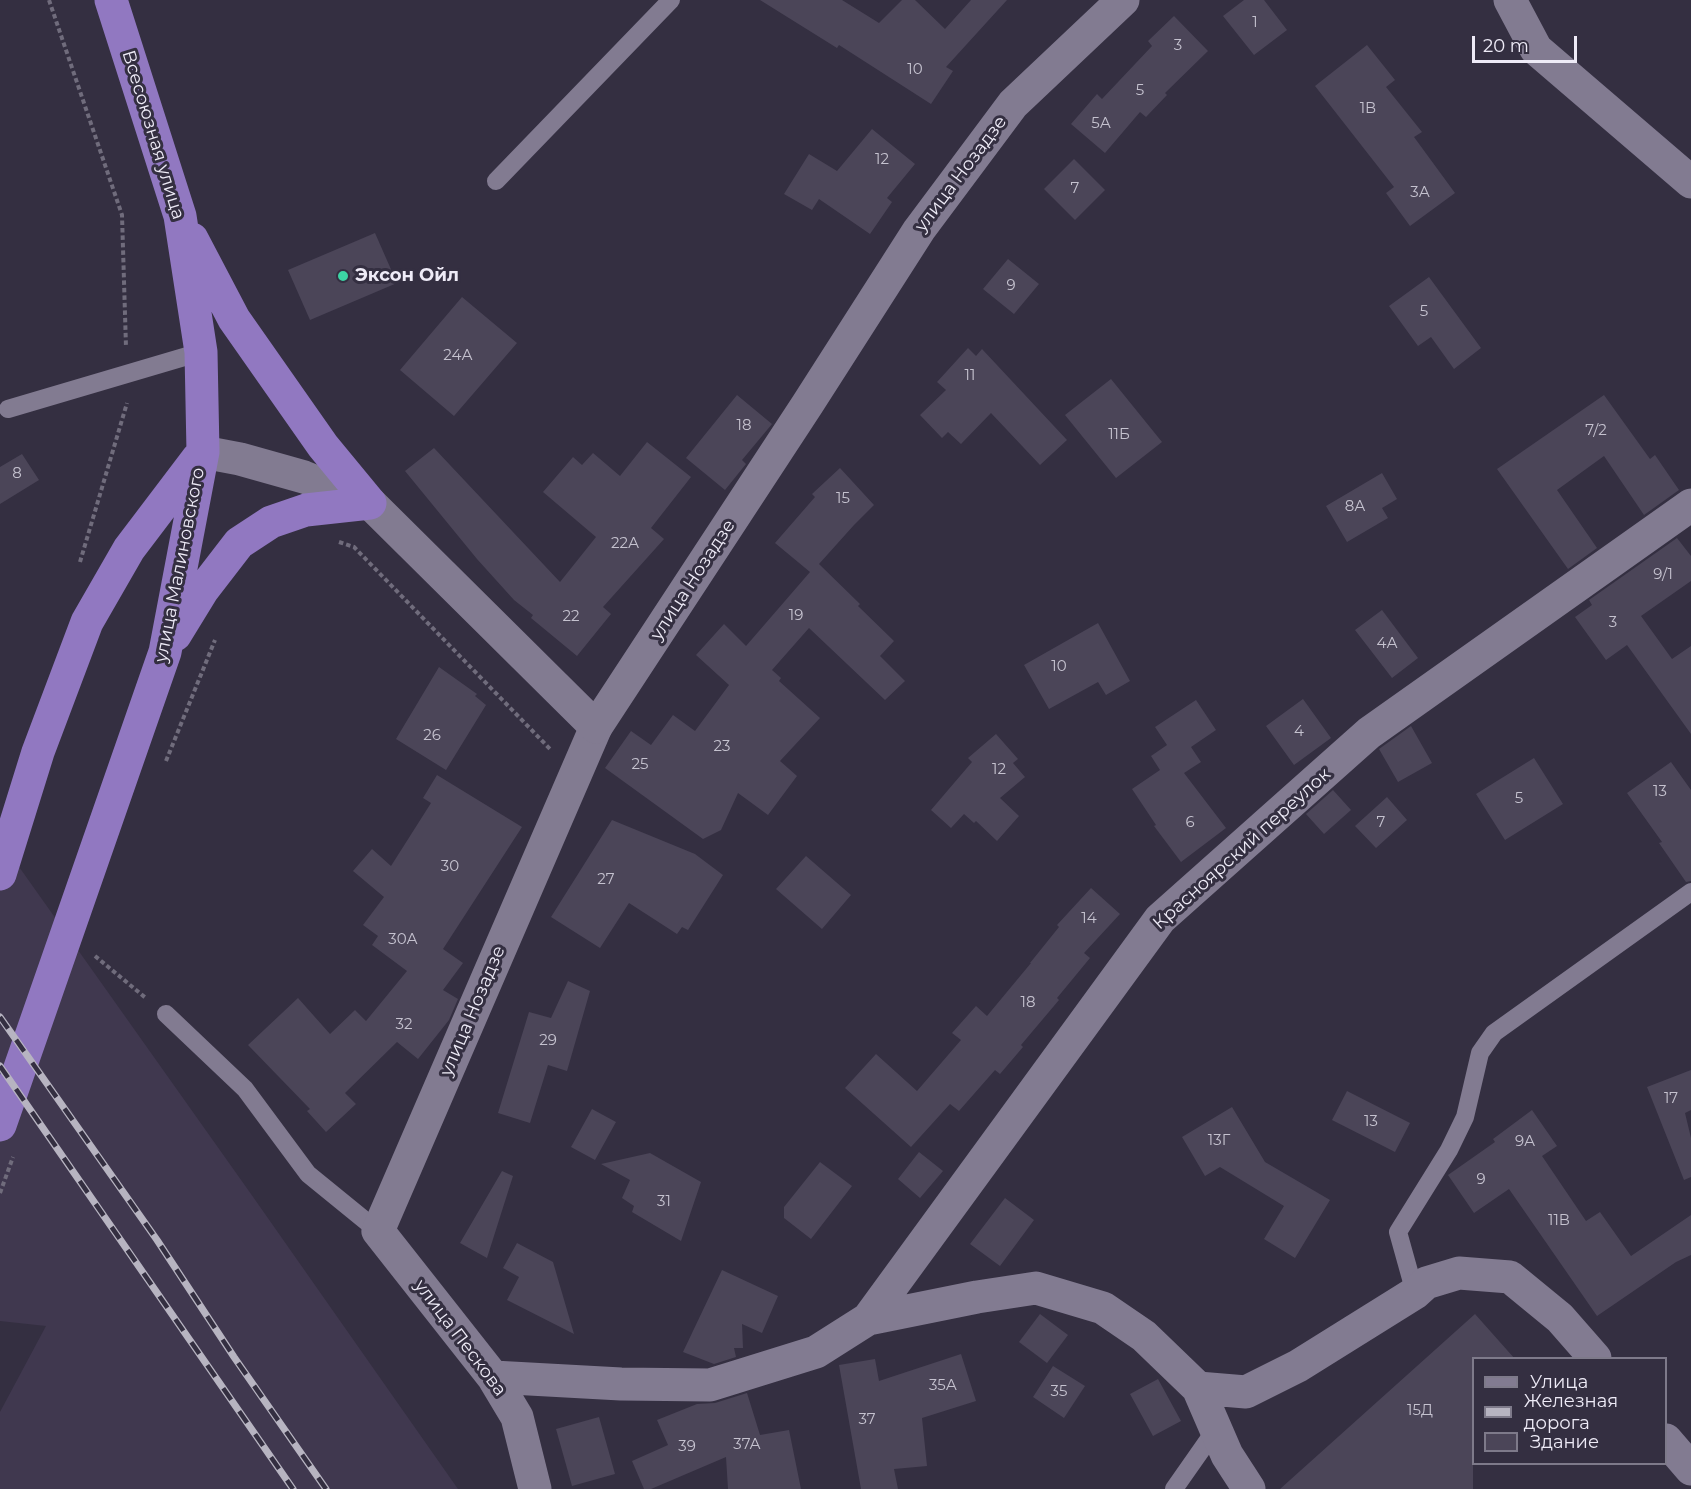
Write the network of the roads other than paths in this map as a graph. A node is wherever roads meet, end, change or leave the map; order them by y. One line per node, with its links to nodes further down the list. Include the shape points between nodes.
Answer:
1 (111, 0): 7 (highway, Всесоюзная улица)
2 (671, 0): 5 (lane)
3 (1123, 0): 14 (street, улица Нозадзе, via 1013,104 919,230)
4 (1510, 0): 6 (street, via 1536,49)
5 (496, 181)
6 (1691, 182)
7 (180, 216): 8 (highway, Всесоюзная улица); 11 (highway, via 234,319 323,446)
8 (201, 352): 9 (lane); 10 (highway, Всесоюзная улица)
9 (8, 409)
10 (203, 452): 11 (street, via 304,477); 13 (highway, улица Малиновского); 15 (highway, улица Малиновского, via 129,549 87,622 38,752)
11 (370, 503): 13 (highway, via 306,510 271,522 239,543 202,591); 14 (street)
12 (1691, 505): 21 (street, Красноярский переулок, via 1370,733 1160,919)
13 (165, 652): 18 (highway, улица Малиновского)
14 (596, 727): 19 (street, улица Нозадзе)
15 (0, 874)
16 (1691, 892): 20 (lane, via 1494,1033 1480,1053 1465,1117 1398,1232)
17 (166, 1014): 19 (lane, via 245,1089 308,1174)
18 (8, 1138)
19 (378, 1230): 23 (street, улица Пескова)
20 (1415, 1293): 22 (street, via 1426,1283 1459,1273 1510,1277 1560,1318); 24 (street, via 1298,1366 1246,1392)
21 (868, 1319): 23 (street, Красноярский переулок, via 816,1352 710,1385); 24 (street, Красноярский переулок, via 1036,1288 1103,1308 1144,1336)
22 (1593, 1357)
23 (493, 1377): 28 (street, улица Пескова, via 517,1417)
24 (1198, 1388): 25 (street, Красноярский переулок)
25 (1216, 1429): 29 (lane); 30 (street, Красноярский переулок)
26 (1667, 1442): 27 (street)
27 (1691, 1469)
28 (535, 1489)
29 (1174, 1489)
30 (1249, 1489)

